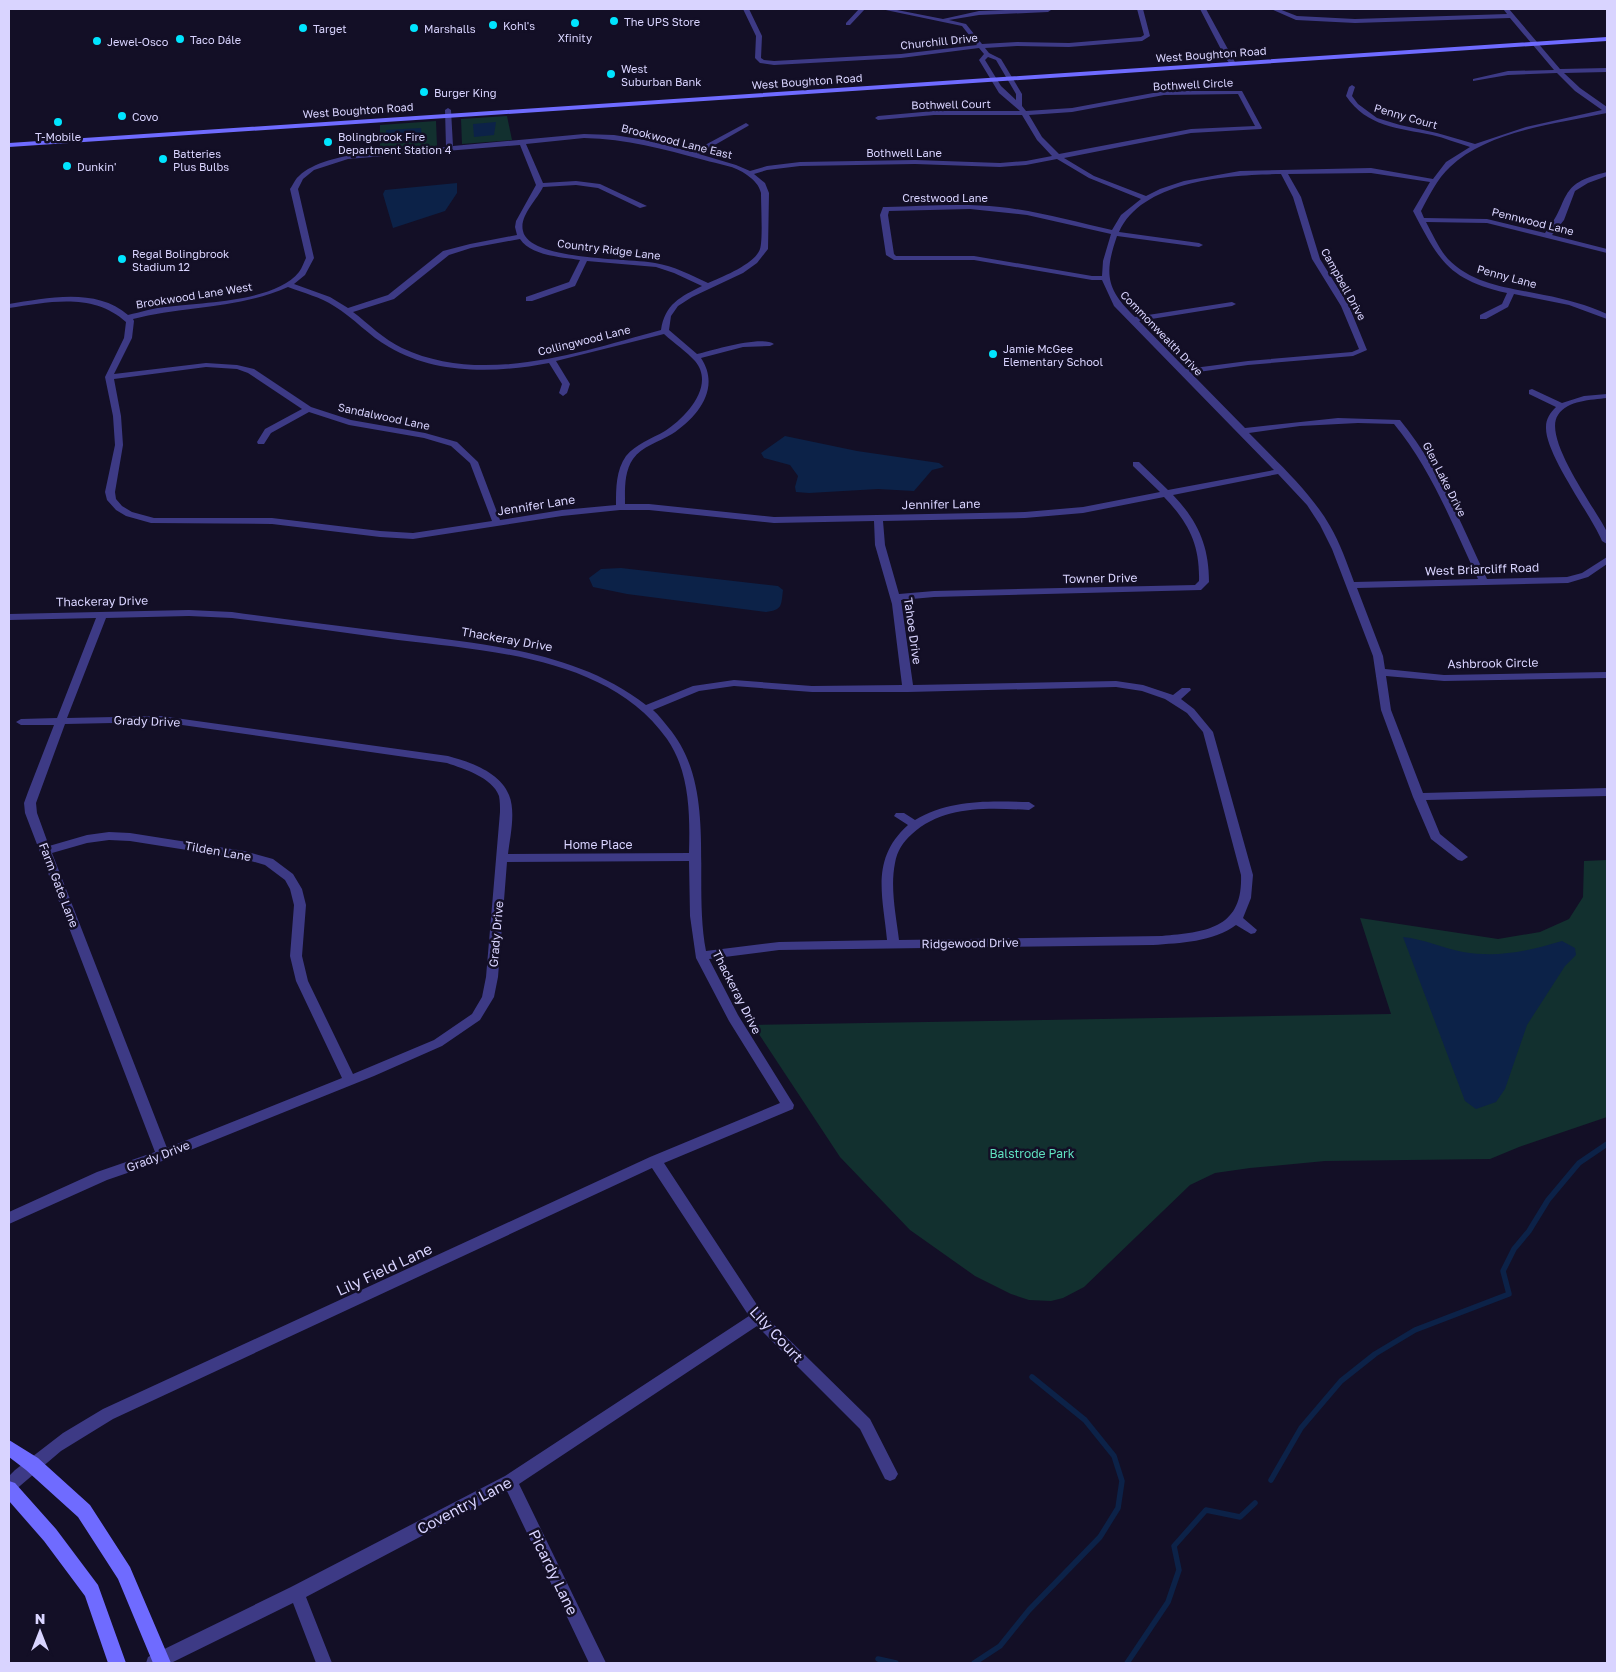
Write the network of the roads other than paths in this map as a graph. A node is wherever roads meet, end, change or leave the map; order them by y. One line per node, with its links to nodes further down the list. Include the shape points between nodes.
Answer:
1 (746, 9): 15 (street, Churchill Drive, via 759,36 758,58 762,62 795,63 892,56)
2 (862, 9): 11 (street)
3 (884, 9): 10 (street)
4 (1140, 9): 15 (street, Churchill Drive, via 1147,36 1142,39 1069,45)
5 (1203, 9): 17 (street)
6 (1274, 9): 9 (street, via 1296,18 1355,21)
7 (1506, 9): 9 (street)
8 (1048, 10): 10 (street, via 979,13)
9 (1512, 16): 14 (street)
10 (942, 20): 15 (street, via 964,25)
11 (848, 24)
12 (1607, 33): 14 (main road, West Boughton Road)
13 (1607, 39): 14 (main road, West Boughton Road)
14 (1533, 41): 17 (main road, West Boughton Road); 19 (street)
15 (983, 46): 16 (street)
16 (987, 54): 20 (street, via 998,59); 21 (street, via 982,60)
17 (1231, 61): 20 (main road, West Boughton Road)
18 (1607, 70): 19 (street)
19 (1558, 71): 22 (street, via 1508,73); 25 (street, via 1577,91)
20 (1008, 76): 21 (main road, West Boughton Road); 24 (street, via 1019,94)
21 (992, 77): 24 (street, via 1004,95); 26 (main road, West Boughton Road)
22 (1475, 80)
23 (1352, 87): 33 (street, Penny Court, via 1349,96 1352,104 1367,115)
24 (1019, 106): 27 (street)
25 (1607, 110): 33 (street, via 1498,137)
26 (448, 113): 30 (main road, West Boughton Road); 32 (main road, West Boughton Road); 34 (street)
27 (1023, 113): 28 (street, Bothwell Court, via 934,113); 36 (street, via 1042,142); 36 (street, Bothwell Circle, via 1072,110 1164,94 1240,92 1259,128 1191,131)
28 (878, 118)
29 (746, 125): 35 (street)
30 (9, 138)
31 (522, 142): 34 (street, Brookwood Lane East); 35 (street, Brookwood Lane East, via 584,136 614,137); 41 (street)
32 (9, 145)
33 (1476, 147): 40 (street, via 1454,160)
34 (450, 149): 52 (street, Brookwood Lane West, via 346,157 312,169 300,178 294,189 310,258 304,271)
35 (694, 154): 38 (street, Brookwood Lane East)
36 (1058, 157): 38 (street, Bothwell Lane, via 1000,165 914,162 800,164); 42 (street, via 1092,178)
37 (1284, 172): 40 (street, via 1377,171); 42 (street, via 1223,175 1168,188); 67 (street, Campbell Drive, via 1297,197 1316,259 1345,306 1362,350 1353,354)
38 (749, 173): 53 (street, Brookwood Lane East, via 762,185 764,192 764,249 760,258 746,269)
39 (1607, 174): 46 (street, via 1585,181 1572,190 1560,220)
40 (1434, 181): 44 (street, via 1417,211)
41 (540, 185): 43 (street, via 576,183 600,186); 47 (street, via 520,222 518,231)
42 (1147, 199): 45 (street, via 1124,216)
43 (643, 206)
44 (1422, 220): 46 (street, Pennwood Lane, via 1487,221); 54 (street, Penny Lane, via 1442,256 1454,268 1480,282)
45 (1114, 233): 48 (street); 51 (street); 51 (street, Crestwood Lane, via 999,209 886,209 884,215 890,255 894,258 974,258)
46 (1547, 236): 49 (street, Pennwood Lane)
47 (521, 237): 50 (street, Country Ridge Lane, via 541,250); 58 (street, via 446,253 391,297)
48 (1199, 245)
49 (1607, 252)
50 (584, 258): 53 (street, Country Ridge Lane, via 653,264); 55 (street, via 572,284)
51 (1104, 278): 62 (street, Commonwealth Drive, via 1108,291)
52 (289, 285): 58 (street, Collingwood Lane, via 328,298); 61 (street, Brookwood Lane West, via 245,299)
53 (708, 286): 63 (street, Brookwood Lane East, via 670,308)
54 (1512, 291): 59 (street, Penny Lane, via 1559,300); 60 (street, via 1505,305)
55 (529, 299)
56 (1232, 304): 62 (street)
57 (9, 306): 61 (street, via 55,300 98,302)
58 (348, 311): 66 (street, Collingwood Lane, via 390,344 414,356 470,366)
59 (1607, 316)
60 (1483, 317)
61 (127, 318): 68 (street, via 130,332)
62 (1132, 320): 67 (street, Commonwealth Drive)
63 (665, 331): 65 (street); 66 (street, Collingwood Lane)
64 (770, 344): 65 (street, via 743,345)
65 (694, 356): 79 (street, via 704,374 701,401 683,422 628,460 622,480)
66 (552, 361): 70 (street, via 566,384)
67 (1184, 372): 74 (street, Commonwealth Drive)
68 (110, 376): 73 (street, Sandalwood Lane, via 206,365 237,367 251,371); 81 (street, Jennifer Lane, via 119,445 110,492 112,500 129,514 154,521 272,521 396,536 432,534)
69 (1532, 392): 72 (street)
70 (563, 393)
71 (1607, 396): 72 (street, via 1580,399)
72 (1562, 407): 82 (street, via 1551,418 1553,444)
73 (308, 409): 75 (street, via 268,431); 81 (street, Sandalwood Lane, via 349,422 454,444 474,462)
74 (1242, 431): 77 (street, Commonwealth Drive); 84 (street, Glen Lake Drive, via 1331,420 1396,422 1423,457)
75 (261, 442)
76 (1136, 464): 78 (street)
77 (1280, 471): 78 (street, Jennifer Lane); 85 (street, Commonwealth Drive, via 1310,503 1325,525)
78 (1169, 494): 80 (street, Jennifer Lane, via 1082,510 1025,515); 86 (street, Towner Drive, via 1194,528 1201,544 1205,576 1198,588)
79 (620, 507): 80 (street, Jennifer Lane, via 649,507 755,519); 81 (street, Jennifer Lane)
80 (878, 518): 86 (street, Tahoe Drive, via 880,545)
81 (497, 523)
82 (1607, 541)
83 (1607, 560): 84 (street, West Briarcliff Road, via 1584,575 1568,580)
84 (1484, 582): 85 (street, West Briarcliff Road)
85 (1351, 585): 89 (street, Commonwealth Drive, via 1378,656)
86 (896, 597): 91 (street, Tahoe Drive)
87 (102, 615): 88 (street, Thackeray Drive); 94 (street, Thackeray Drive, via 232,615 502,650 581,670); 95 (street, Farm Gate Lane)
88 (9, 616)
89 (1380, 672): 90 (street, Ashbrook Circle, via 1444,678); 98 (street, Commonwealth Drive, via 1386,710)
90 (1607, 674)
91 (908, 689): 93 (street, via 1116,684 1150,689); 94 (street, via 812,689 734,683 697,688)
92 (1186, 690): 93 (street)
93 (1175, 699): 106 (street, via 1198,717 1211,739 1247,875 1246,892)
94 (646, 709): 103 (street, Thackeray Drive, via 660,721 675,743 689,773 694,802)
95 (60, 720): 96 (street); 102 (street, Farm Gate Lane, via 30,803); 104 (street, Grady Drive, via 161,719 448,760 475,769 494,783 504,796)
96 (21, 722)
97 (1607, 792): 98 (street)
98 (1419, 797): 105 (street, Commonwealth Drive, via 1435,836)
99 (1029, 806): 101 (street, via 957,808)
100 (900, 816): 101 (street)
101 (914, 824): 108 (street, via 891,852 888,871)
102 (46, 851): 110 (street, Tilden Lane, via 87,839 130,837 244,855 268,862 289,877 300,905 296,956 302,981); 112 (street, Farm Gate Lane)
103 (694, 857): 104 (street, Home Place); 109 (street, Thackeray Drive, via 694,918)
104 (503, 858): 110 (street, Grady Drive, via 492,977 488,997 476,1017 438,1043)
105 (1462, 858)
106 (1236, 919): 107 (street); 108 (street, Ridgewood Drive, via 1193,937 1153,941)
107 (1251, 930)
108 (893, 944): 109 (street, Ridgewood Drive, via 779,946)
109 (702, 956): 111 (street, Thackeray Drive, via 737,1026)
110 (350, 1080): 112 (street, Grady Drive)
111 (788, 1105): 113 (street, Lily Field Lane)
112 (163, 1154): 114 (street, Grady Drive, via 102,1176)
113 (655, 1161): 115 (street, Lily Court); 117 (street, Lily Field Lane, via 108,1414 74,1432)
114 (9, 1218)
115 (758, 1318): 118 (street, Lily Court, via 865,1424); 119 (street, Coventry Lane)
116 (9, 1448): 117 (main road)
117 (32, 1464): 120 (street, Lily Field Lane); 122 (main road, via 84,1512 124,1573)
118 (890, 1474)
119 (510, 1481): 121 (street, Coventry Lane); 125 (street, Picardy Lane)
120 (9, 1488): 123 (main road, via 92,1591)
121 (297, 1593): 122 (street, Coventry Lane); 124 (street)
122 (159, 1662)
123 (117, 1663)
124 (324, 1663)
125 (598, 1663)

